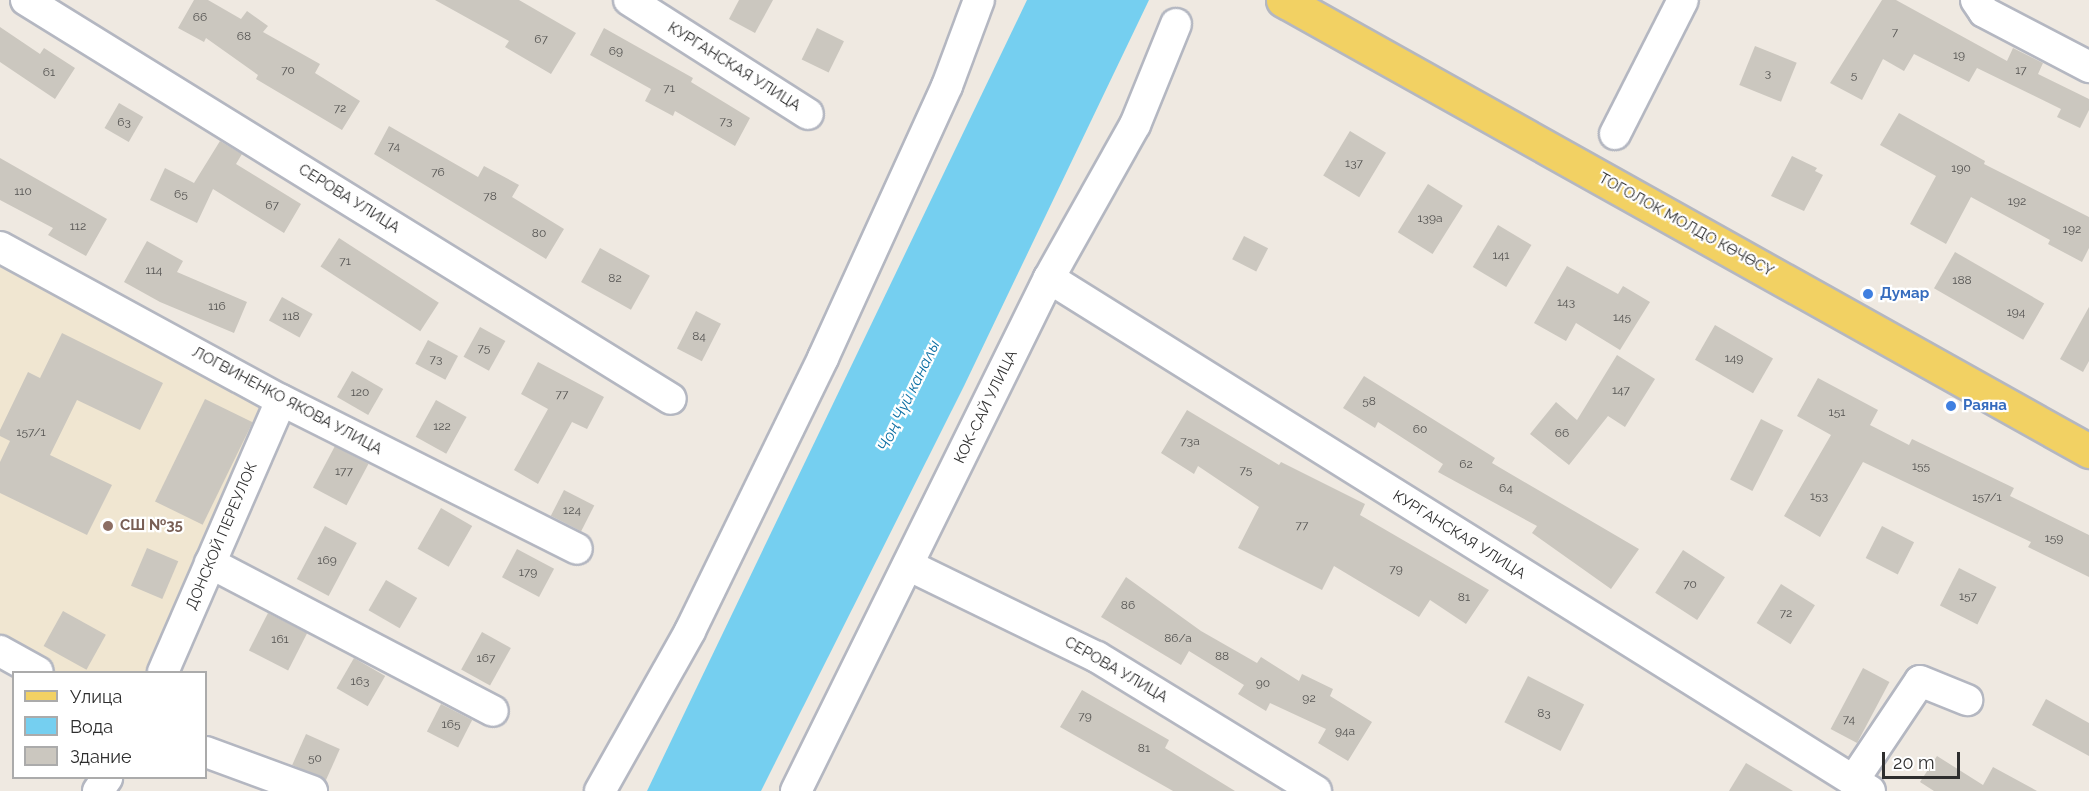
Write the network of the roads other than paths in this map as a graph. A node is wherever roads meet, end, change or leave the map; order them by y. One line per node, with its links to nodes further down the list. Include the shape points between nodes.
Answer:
1 (26, 0): 13 (street, СЕРОВА УЛИЦА)
2 (629, 0): 9 (street, КУРГАНСКАЯ УЛИЦА)
3 (979, 0): 27 (street, via 947,86 823,358 690,631)
4 (1283, 0): 15 (main road, ТОГОЛОК МОЛДО КӨЧӨСҮ)
5 (1683, 0): 10 (street)
6 (1976, 0): 8 (street, via 1984,12)
7 (1176, 24): 12 (street, КОК-САЙ УЛИЦА, via 1135,125)
8 (2089, 67)
9 (808, 114)
10 (1615, 134)
11 (0, 247): 14 (street, ЛОГВИНЕНКО ЯКОВА УЛИЦА)
12 (1049, 278): 18 (street, КОК-САЙ УЛИЦА); 25 (street, КУРГАНСКАЯ УЛИЦА)
13 (671, 399)
14 (281, 400): 16 (street, ЛОГВИНЕНКО ЯКОВА УЛИЦА); 17 (street, ДОНСКОЙ ПЕРЕУЛОК)
15 (2089, 451)
16 (578, 549)
17 (210, 563): 21 (street, ДОНСКОЙ ПЕРЕУЛОК); 23 (street)
18 (908, 565): 28 (street, КОК-САЙ УЛИЦА); 29 (street, СЕРОВА УЛИЦА, via 1097,657)
19 (0, 651): 20 (street)
20 (36, 671)
21 (162, 671)
22 (1967, 700): 25 (street, via 1920,681)
23 (493, 711)
24 (207, 752): 26 (street)
25 (1861, 786)
26 (312, 791)
27 (600, 791)
28 (796, 791)
29 (1316, 791)

